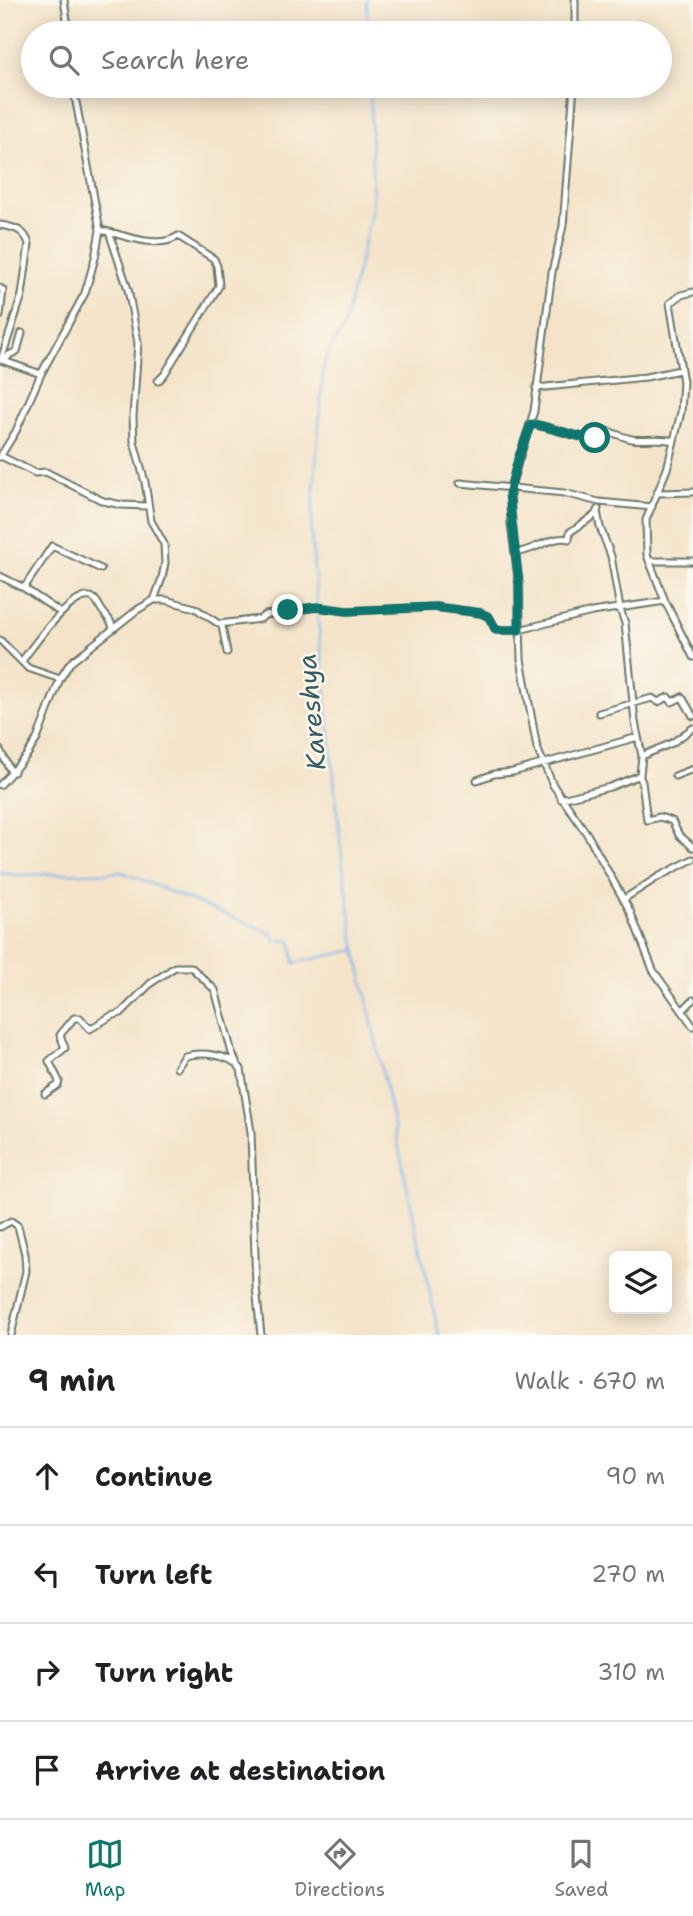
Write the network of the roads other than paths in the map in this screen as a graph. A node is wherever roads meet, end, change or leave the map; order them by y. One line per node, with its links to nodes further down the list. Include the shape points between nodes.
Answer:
1 (64, 0): 3 (street)
2 (575, 0): 4 (street)
3 (67, 21)
4 (575, 21)
5 (75, 98): 8 (street)
6 (573, 98): 18 (street, via 563,226)
7 (0, 225): 14 (street, via 19,229 29,244 22,295)
8 (100, 230): 9 (street); 16 (street, via 85,293)
9 (109, 232): 17 (street, via 159,242 178,236 211,255 217,266 218,290); 27 (street, via 128,289 138,343 133,432)
10 (0, 288): 12 (street)
11 (693, 292): 15 (street, via 674,299 669,308)
12 (0, 316)
13 (22, 333): 14 (street, via 18,348)
14 (2, 360): 16 (street)
15 (680, 370): 18 (street); 20 (street, via 682,402)
16 (41, 373): 21 (street)
17 (158, 380)
18 (536, 388): 19 (street)
19 (531, 424): 20 (street, via 589,440 602,429 635,439); 23 (street)
20 (674, 441): 25 (street)
21 (0, 456): 27 (street, via 35,473 46,472 103,501)
22 (460, 483): 23 (street)
23 (510, 488): 26 (street); 30 (street)
24 (693, 492): 25 (street)
25 (659, 493): 28 (street)
26 (599, 502): 28 (street); 29 (street)
27 (147, 506): 36 (street, via 165,551)
28 (652, 507): 31 (street, via 646,520)
29 (597, 511): 30 (street, via 570,531 569,538 555,538); 38 (street, via 611,555)
30 (515, 553): 42 (street)
31 (649, 561): 32 (street); 37 (street)
32 (693, 561)
33 (101, 569): 35 (street, via 52,546)
34 (0, 576): 35 (street)
35 (24, 588): 39 (street)
36 (154, 600): 40 (street, via 195,608); 41 (street)
37 (665, 601): 38 (street); 45 (street)
38 (620, 609): 42 (street); 48 (street)
39 (61, 614): 41 (street, via 76,601 92,598); 46 (street)
40 (219, 624): 42 (street, via 301,608 435,607 481,613 496,630); 44 (street)
41 (113, 628): 47 (street, via 70,663)
42 (519, 630): 55 (street, via 528,704)
43 (0, 640): 46 (street)
44 (228, 652)
45 (693, 657)
46 (22, 661): 47 (street)
47 (60, 679): 57 (street, via 37,739)
48 (633, 704): 49 (street); 50 (street, via 668,697 672,702 682,697); 52 (street)
49 (599, 713)
50 (693, 716)
51 (693, 728): 54 (street)
52 (638, 737): 54 (street); 55 (street)
53 (0, 750): 57 (street)
54 (642, 756): 58 (street)
55 (544, 763): 60 (street); 62 (street)
56 (693, 769): 59 (street)
57 (14, 772): 61 (street)
58 (639, 775): 62 (street); 63 (street, via 647,820 660,817 672,821)
59 (676, 776)
60 (477, 779)
61 (0, 785)
62 (561, 799): 65 (street)
63 (693, 847)
64 (693, 859): 65 (street)
65 (624, 899): 67 (street, via 649,964)
66 (693, 1000): 67 (street)
67 (683, 1010): 68 (street)
68 (693, 1026)
69 (237, 1064): 70 (street, via 198,1053 183,1058); 71 (street, via 215,990 193,968 177,967 151,983 121,1013 90,1029 74,1018 60,1035 65,1048 49,1061 58,1085); 74 (street, via 251,1132)
70 (177, 1068)
71 (45, 1094)
72 (0, 1227): 73 (street, via 11,1221 18,1226 26,1262)
73 (11, 1335)
74 (261, 1335)

